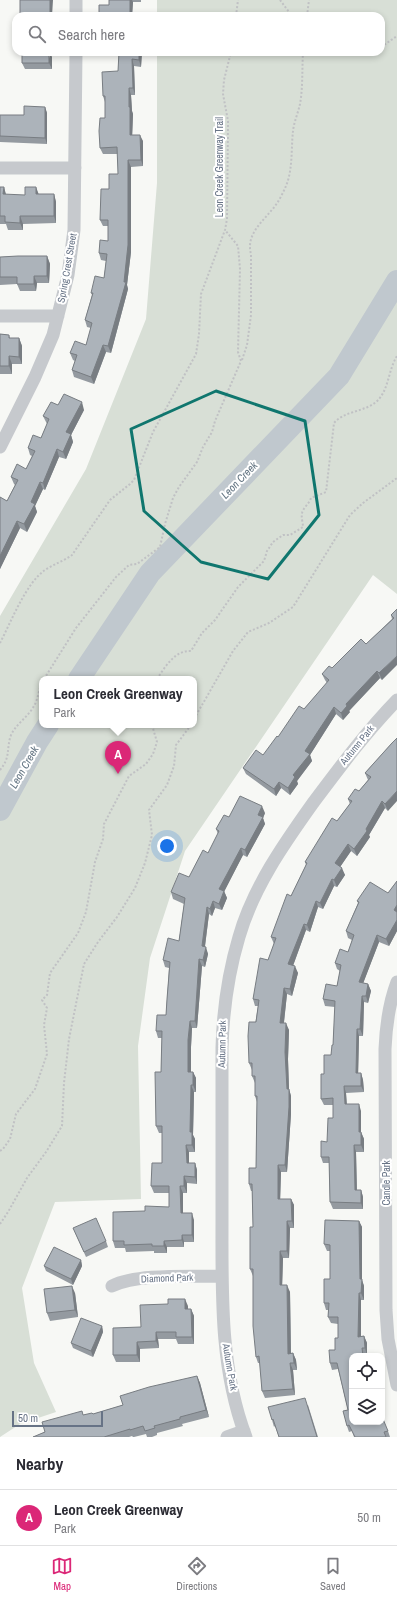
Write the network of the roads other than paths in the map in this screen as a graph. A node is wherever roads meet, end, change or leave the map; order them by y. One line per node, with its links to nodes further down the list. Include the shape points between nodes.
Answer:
1 (76, 0): 2 (street)
2 (76, 12)
3 (76, 56): 5 (street, Spring Crest Street)
4 (0, 168): 5 (street)
5 (75, 168): 7 (street, Spring Crest Street, via 71,258)
6 (0, 316): 7 (street)
7 (58, 316): 8 (street, Spring Crest Street, via 53,335 35,377)
8 (0, 447)
9 (397, 700): 11 (street, Autumn Park, via 370,728 290,835 259,887 239,936 223,1010)
10 (397, 982): 13 (street, Candle Park, via 386,1028 385,1080 386,1310 392,1368)
11 (222, 1276): 12 (street, Diamond Park, via 140,1278 122,1281); 14 (street, Autumn Park, via 225,1342 232,1388)
12 (112, 1286)
13 (397, 1385)
14 (245, 1434): 15 (street)
15 (227, 1437)

